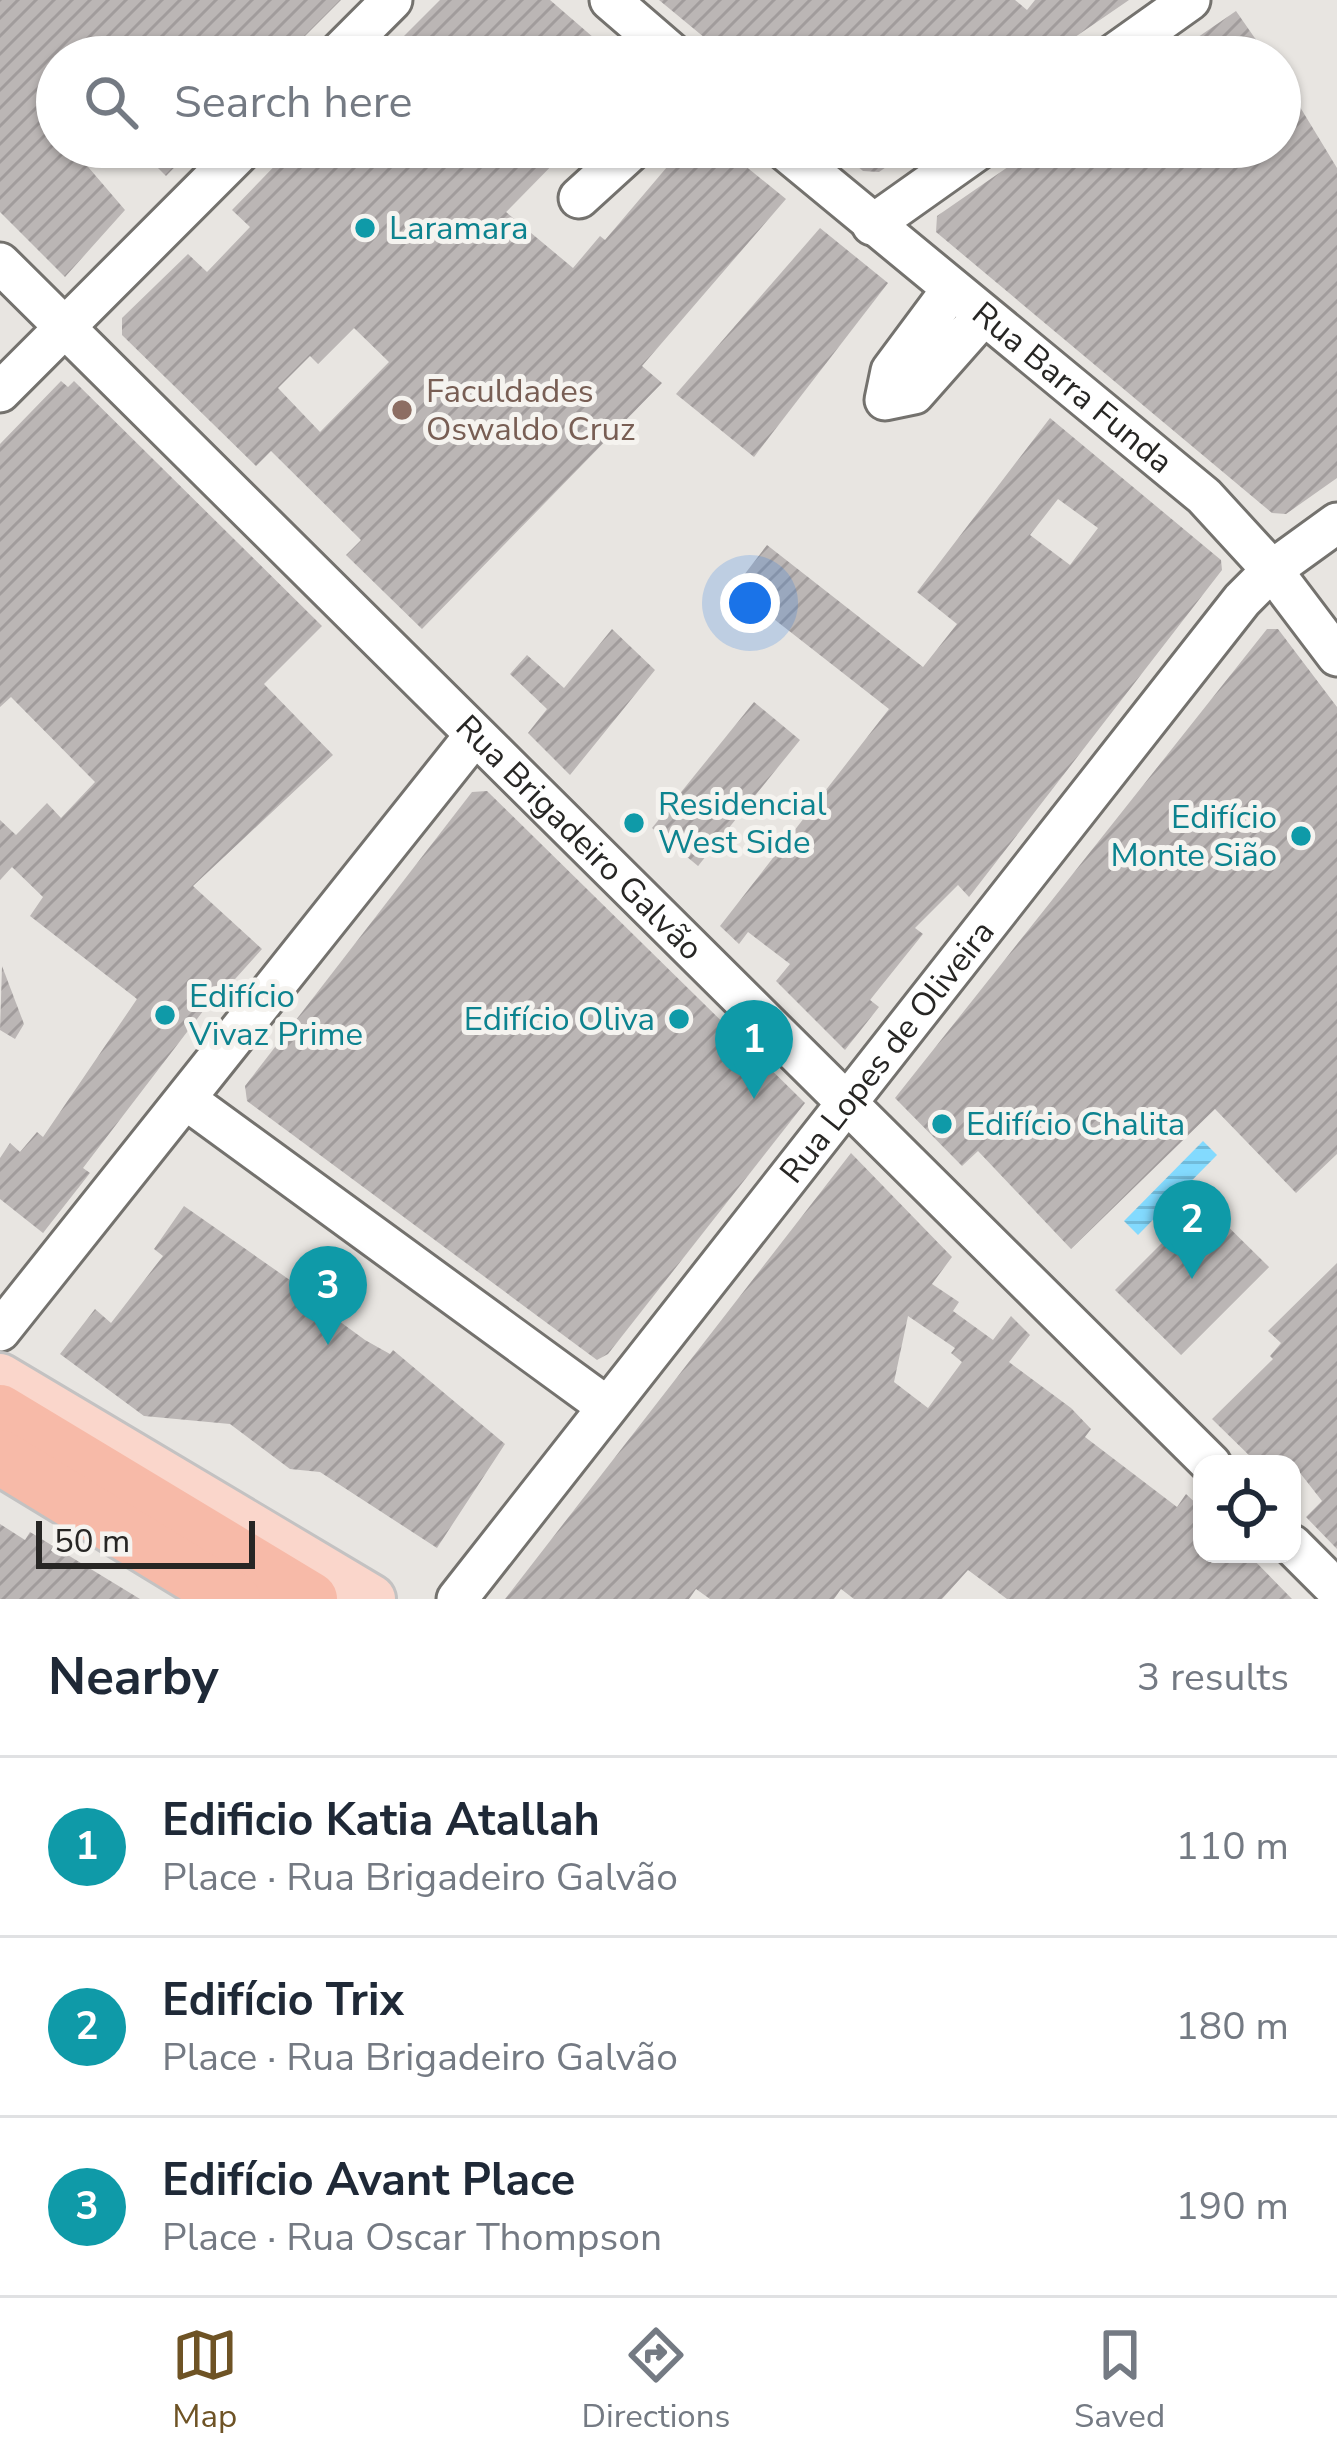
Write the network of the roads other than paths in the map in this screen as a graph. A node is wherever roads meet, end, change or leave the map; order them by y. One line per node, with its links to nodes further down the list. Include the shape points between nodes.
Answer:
1 (392, 0): 5 (street)
2 (610, 0): 6 (street)
3 (1190, 0): 4 (street)
4 (1142, 12)
5 (356, 36)
6 (652, 36)
7 (224, 168): 16 (street)
8 (612, 168): 11 (street)
9 (806, 168): 12 (street, Rua Barra Funda)
10 (952, 168): 12 (street)
11 (579, 198)
12 (872, 225): 14 (street, Rua Barra Funda)
13 (0, 263): 16 (street, Rua Brigadeiro Galvão)
14 (952, 289): 15 (street, Rua Barra Funda); 15 (street, via 891,371 885,400 914,394)
15 (983, 316): 19 (street, Rua Barra Funda, via 1204,496)
16 (65, 327): 17 (street); 21 (street, Rua Brigadeiro Galvão)
17 (0, 392)
18 (1337, 524): 19 (street, Rua Lopes de Oliveira)
19 (1272, 570): 20 (street, Rua Barra Funda); 22 (street, Rua Lopes de Oliveira)
20 (1337, 656)
21 (475, 735): 22 (street, Rua Brigadeiro Galvão); 23 (street)
22 (848, 1100): 26 (street, Rua Lopes de Oliveira); 28 (street, Rua Brigadeiro Galvão)
23 (188, 1101): 24 (street); 26 (street)
24 (0, 1331)
25 (0, 1378): 36 (main road)
26 (606, 1406): 37 (street, Rua Lopes de Oliveira)
27 (0, 1412): 35 (highway)
28 (1202, 1455)
29 (0, 1457): 34 (highway)
30 (0, 1485): 33 (main road)
31 (1301, 1554): 32 (street)
32 (1337, 1590)
33 (183, 1599)
34 (233, 1599)
35 (310, 1599)
36 (371, 1599)
37 (458, 1599)

